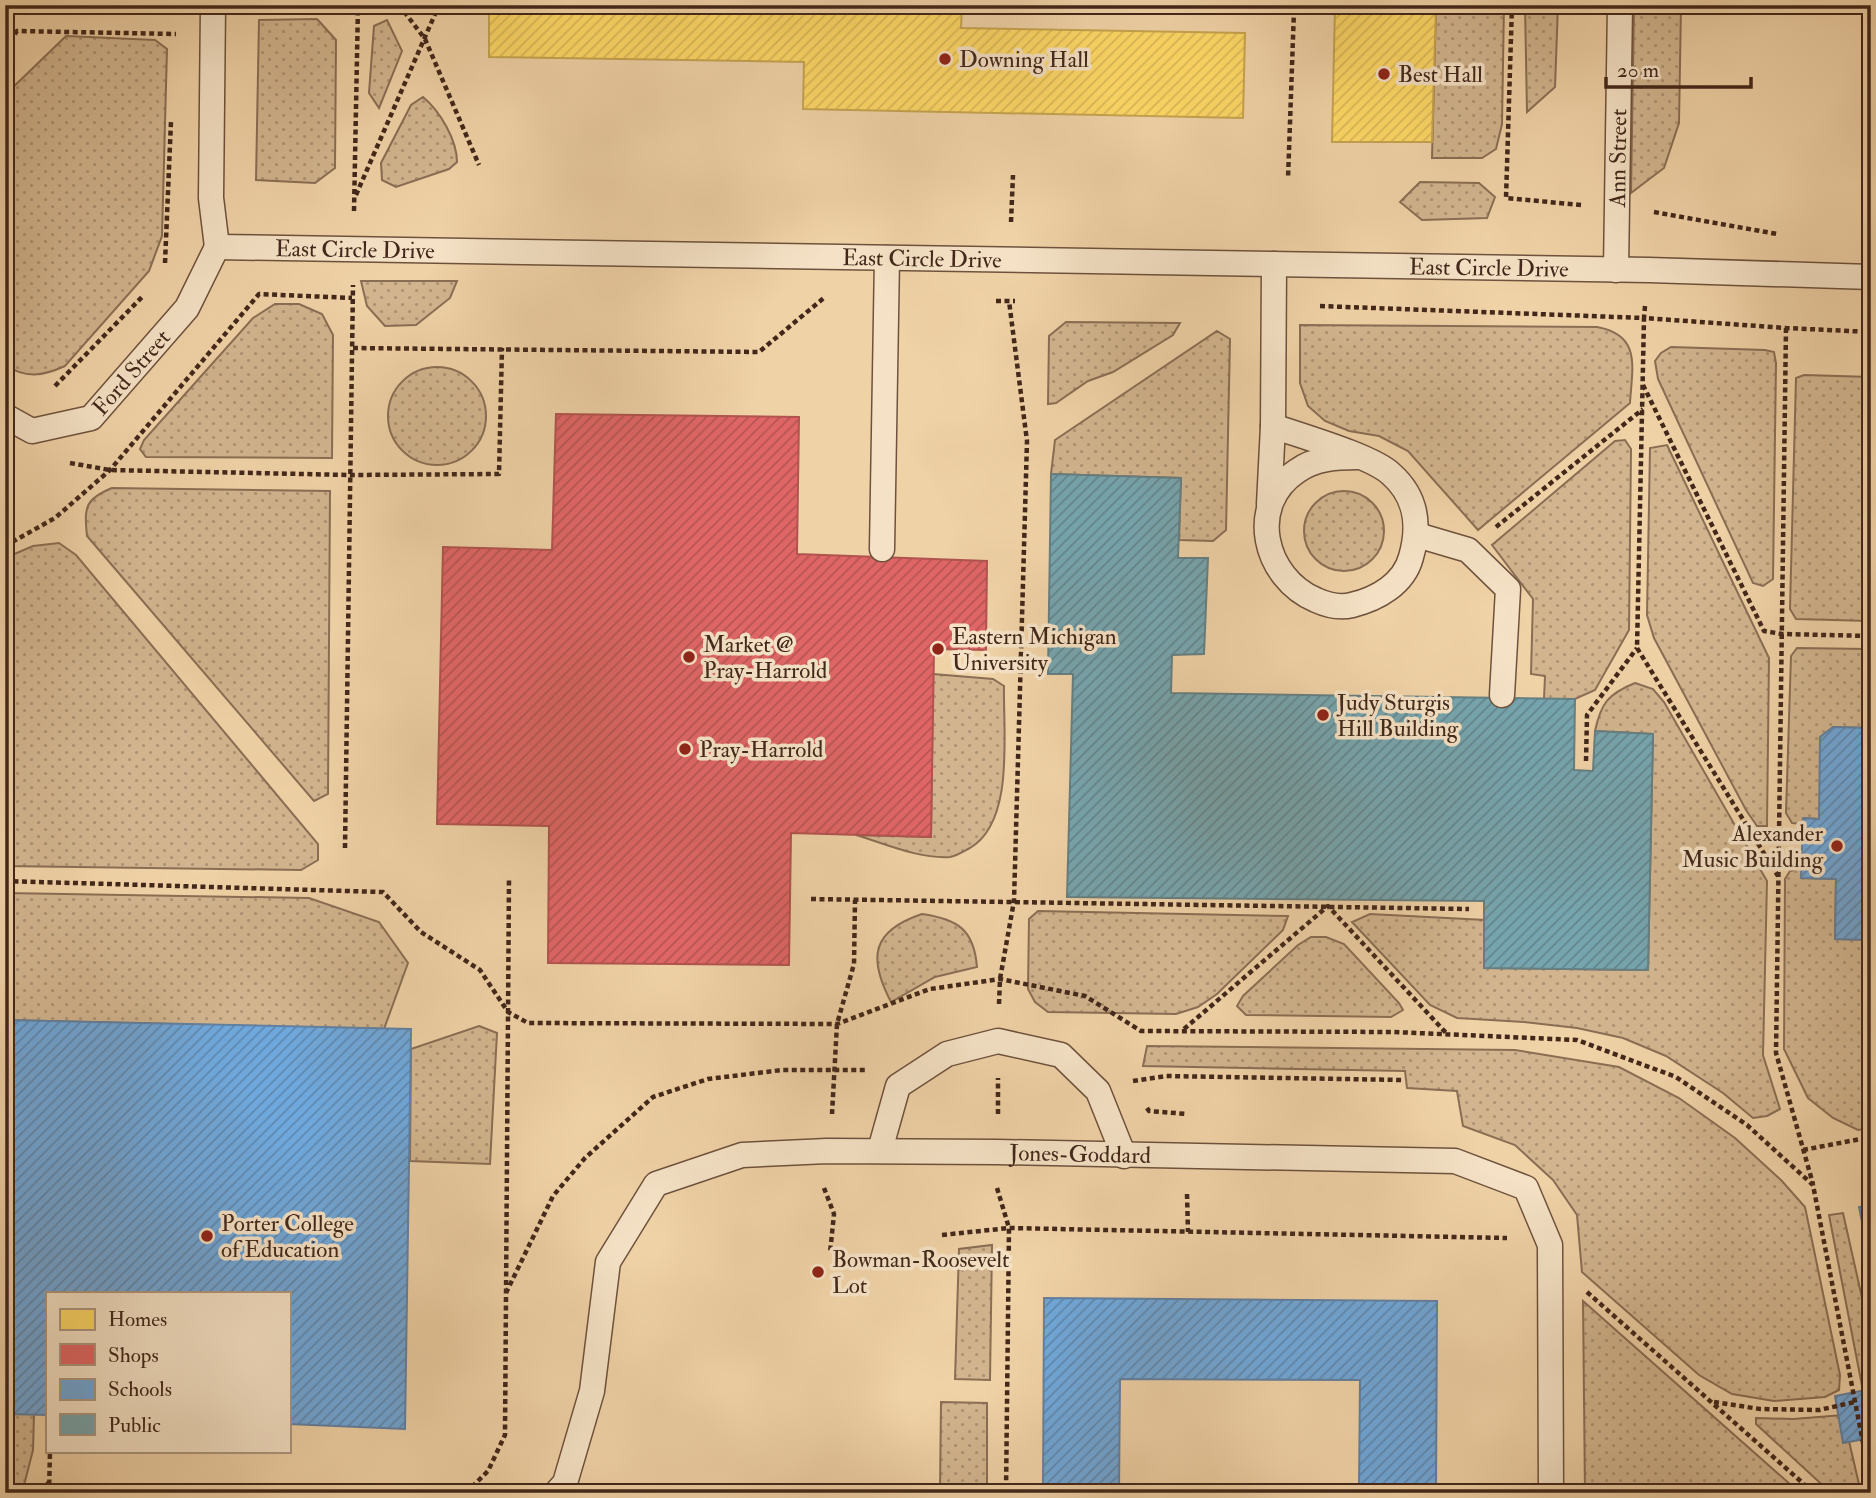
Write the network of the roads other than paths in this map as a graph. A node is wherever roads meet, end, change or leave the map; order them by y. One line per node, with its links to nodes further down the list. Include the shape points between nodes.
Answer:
1 (1620, 5): 6 (lane, Ann Street)
2 (213, 12): 3 (lane, via 211,198)
3 (217, 247): 4 (lane, East Circle Drive); 8 (lane, Ford Street, via 187,308 91,418 32,431)
4 (887, 258): 5 (lane, East Circle Drive); 13 (lane)
5 (1274, 264): 6 (lane, East Circle Drive); 9 (lane)
6 (1616, 270): 7 (lane, East Circle Drive)
7 (1871, 277)
8 (5, 416)
9 (1273, 426): 10 (lane); 11 (lane)
10 (1358, 457): 11 (lane, via 1332,457 1297,470 1278,489); 12 (lane, via 1390,473 1406,492)
11 (1269, 510): 12 (lane, via 1266,537 1283,578 1303,595 1327,605 1348,606 1373,599 1395,583 1410,562)
12 (1417, 535): 14 (lane, via 1468,550 1508,589)
13 (882, 549)
14 (1502, 695)
15 (880, 1150): 16 (lane, Jones-Goddard); 16 (lane, via 898,1086 947,1054 998,1041 1061,1055 1098,1091); 17 (lane, Jones-Goddard, via 742,1154 656,1184 608,1262 592,1391 565,1483)
16 (1124, 1156): 18 (lane, Jones-Goddard, via 1455,1161 1526,1188 1550,1245)
17 (556, 1493)
18 (1551, 1493)

